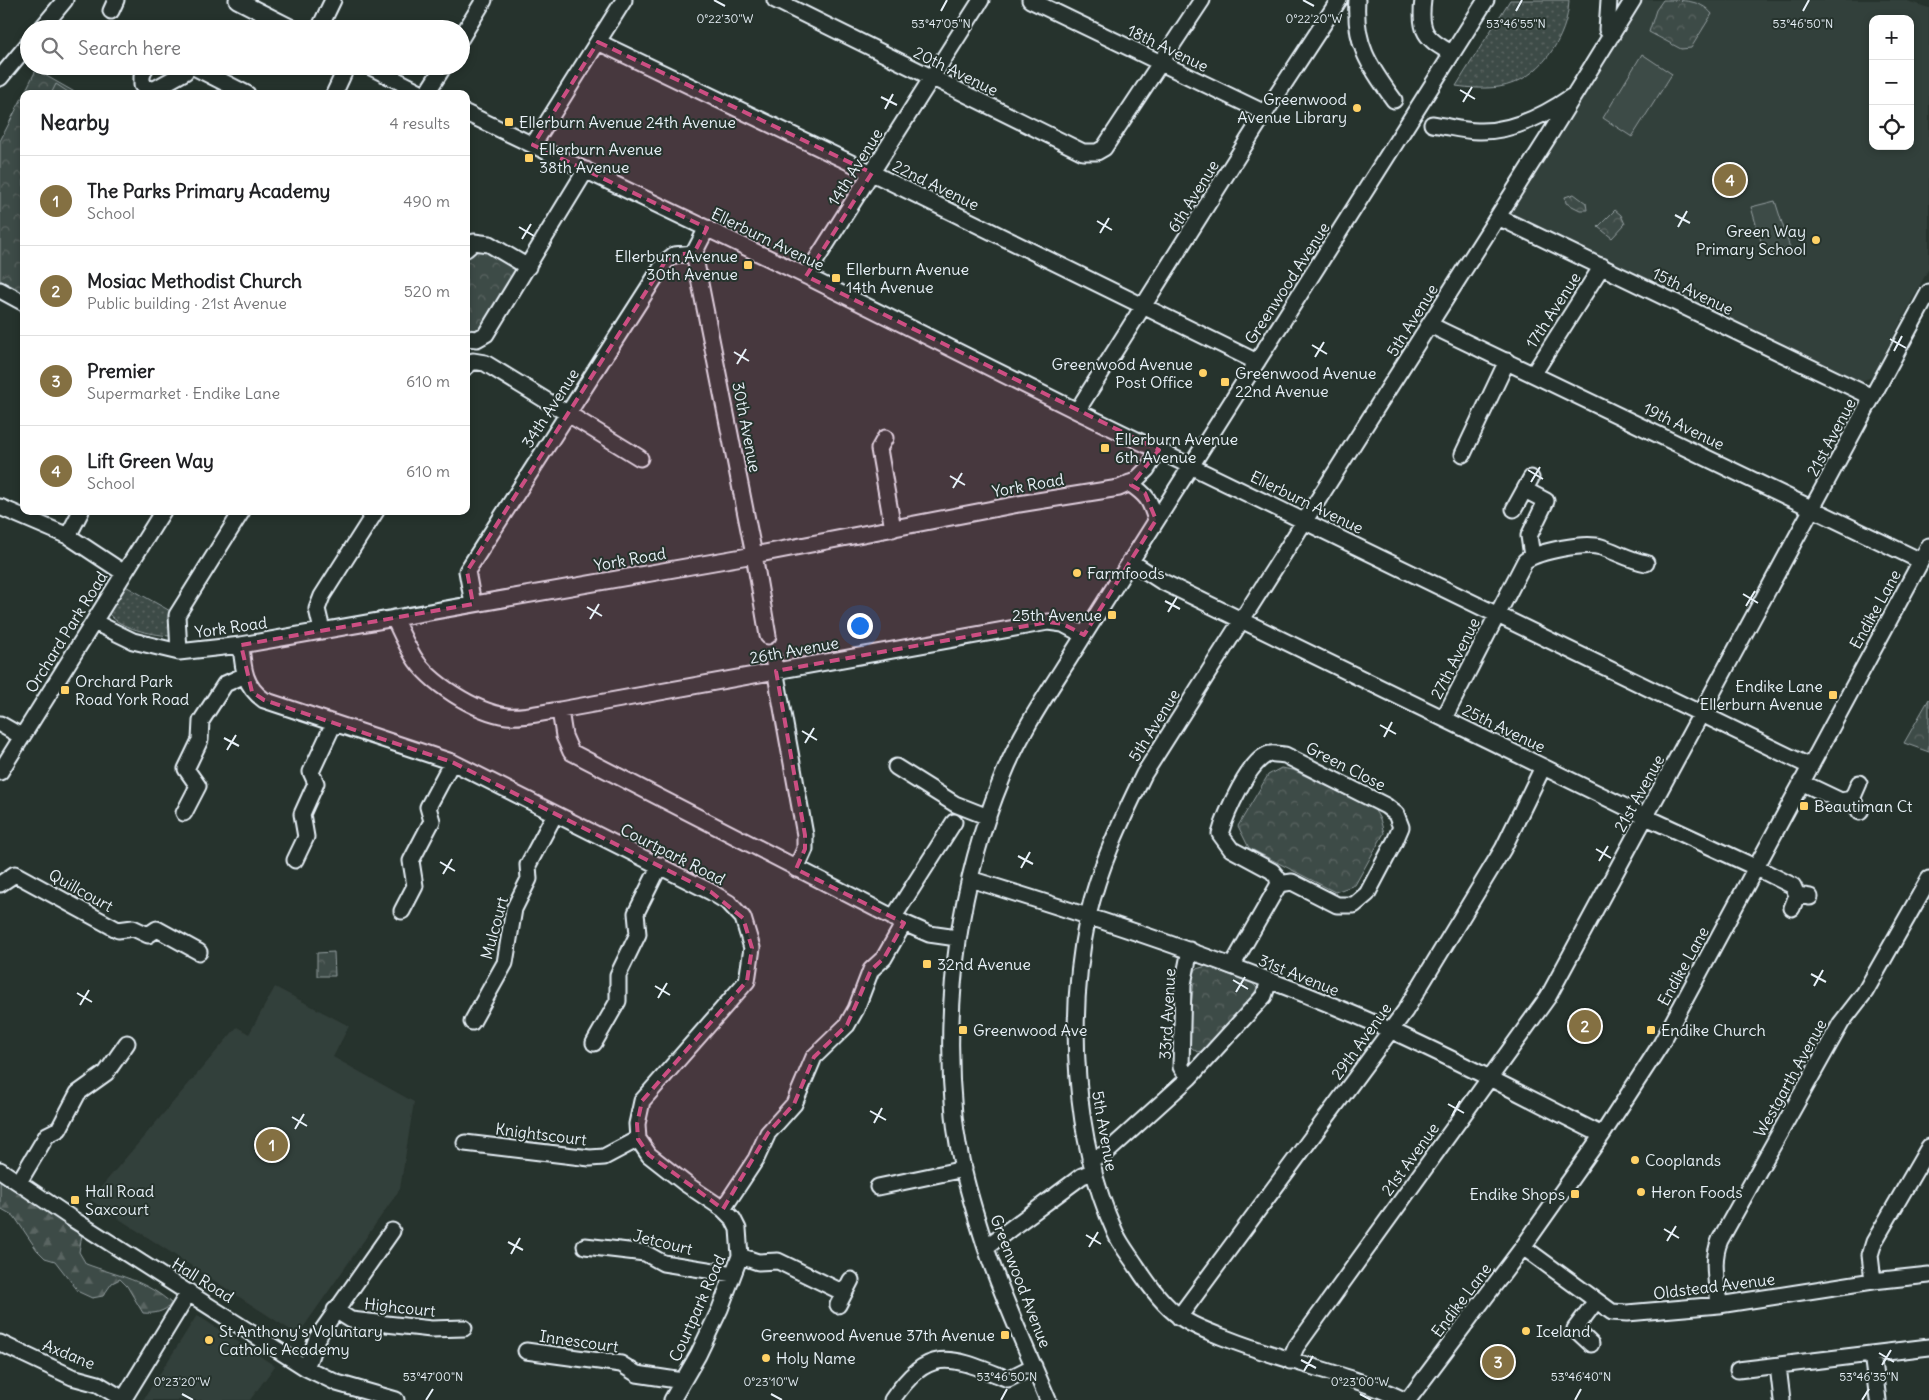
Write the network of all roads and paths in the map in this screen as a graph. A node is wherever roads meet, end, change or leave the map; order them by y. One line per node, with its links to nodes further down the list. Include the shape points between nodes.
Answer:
1 (65, 0): 17 (street)
2 (237, 0): 18 (street)
3 (333, 0): 19 (street)
4 (484, 0): 20 (street)
5 (624, 0): 22 (street)
6 (775, 0): 33 (street, 20th Avenue)
7 (981, 0): 33 (street, 14th Avenue)
8 (1030, 0): 25 (street, 18th Avenue)
9 (1202, 0): 25 (street)
10 (1358, 0): 16 (street)
11 (1423, 0): 23 (street, via 1421,17 1424,32 1435,44)
12 (1486, 0): 23 (street, Greenwood Avenue)
13 (1609, 0): 21 (street, via 1607,30)
14 (1633, 0): 21 (street, 5th Avenue)
15 (1335, 6): 16 (street); 42 (street, 6th Avenue)
16 (1356, 16): 41 (street, via 1369,67)
17 (48, 20)
18 (276, 20)
19 (323, 20)
20 (470, 23)
21 (1612, 35): 40 (street, 5th Avenue)
22 (598, 42): 47 (street); 49 (street, 22nd Avenue)
23 (1452, 53): 65 (street, Greenwood Avenue)
24 (20, 54): 32 (street)
25 (1160, 64): 33 (street, 20th Avenue, via 1104,148 1096,152 1083,152); 42 (street, 18th Avenue)
26 (142, 75): 34 (street, via 142,85)
27 (180, 75): 35 (street)
28 (208, 75): 36 (street)
29 (343, 75): 37 (street)
30 (387, 75): 38 (street)
31 (438, 75): 39 (street)
32 (0, 78)
33 (931, 78): 49 (street, 14th Avenue)
34 (153, 90)
35 (153, 90)
36 (239, 90)
37 (336, 90)
38 (417, 90)
39 (428, 90)
40 (1577, 93): 44 (street); 46 (street, 5th Avenue)
41 (1394, 100)
42 (1265, 112): 60 (street, 6th Avenue)
43 (470, 115): 47 (street, Ellerburn Avenue)
44 (1529, 120): 45 (street, via 1477,132); 46 (street)
45 (1432, 124)
46 (1548, 139): 50 (street, 5th Avenue)
47 (533, 144): 48 (street, Ellerburn Avenue)
48 (586, 170): 51 (street, Ellerburn Avenue); 55 (street)
49 (872, 173): 56 (street, 14th Avenue); 60 (street, 22nd Avenue)
50 (1498, 217): 54 (street, 15th Avenue); 61 (street, 5th Avenue)
51 (707, 228): 53 (street); 56 (street, Ellerburn Avenue)
52 (470, 246): 55 (street, via 474,242 489,244)
53 (694, 253): 69 (street, 34th Avenue, via 674,255 665,262); 88 (street, 30th Avenue)
54 (1602, 266): 66 (street, 17th Avenue); 67 (street, 15th Avenue)
55 (528, 267): 62 (street, via 486,334 478,340)
56 (806, 276): 68 (street, Ellerburn Avenue)
57 (0, 290): 59 (street)
58 (1929, 292): 67 (street, 21st Avenue)
59 (20, 301)
60 (1144, 308): 65 (street, 22nd Avenue); 68 (street, 6th Avenue)
61 (1430, 325): 63 (street, 19th Avenue); 84 (street, 5th Avenue)
62 (470, 339)
63 (1507, 361): 66 (street, 19th Avenue); 72 (street)
64 (470, 362): 69 (street, via 485,363)
65 (1257, 362): 74 (street, Greenwood Avenue)
66 (1534, 373): 77 (street, 19th Avenue)
67 (1872, 397): 77 (street, 21st Avenue)
68 (1077, 411): 71 (street, Ellerburn Avenue)
69 (566, 414): 73 (street); 94 (street, 34th Avenue, via 467,571)
70 (885, 438): 85 (street, via 879,449)
71 (1159, 450): 74 (street, Ellerburn Avenue); 75 (street, York Road, via 1147,469)
72 (1463, 454)
73 (640, 458)
74 (1191, 465): 83 (street, Greenwood Avenue); 84 (street, Ellerburn Avenue)
75 (1129, 484): 83 (street, via 1145,493); 85 (street, York Road)
76 (0, 507): 86 (street)
77 (1813, 508): 91 (street, 19th Avenue); 107 (street, 21st Avenue)
78 (1514, 509): 89 (street, via 1528,484 1546,501 1529,536)
79 (79, 515): 86 (street)
80 (160, 515): 93 (street, Orchard Park Road)
81 (240, 515): 103 (street, via 177,615)
82 (373, 515): 99 (street, via 322,596 317,608)
83 (1156, 520): 90 (street, Greenwood Avenue)
84 (1306, 521): 95 (street, Ellerburn Avenue); 97 (street, 5th Avenue)
85 (893, 528): 88 (street, York Road)
86 (68, 536): 93 (street)
87 (1929, 546): 91 (street, Endike Lane)
88 (754, 555): 94 (street, York Road); 101 (street, 30th Avenue)
89 (1532, 556): 92 (street, via 1594,546); 95 (street, 27th Avenue, via 1519,570)
90 (1130, 561): 97 (street, 25th Avenue, via 1161,581); 100 (street, Greenwood Avenue)
91 (1921, 561): 113 (street, Endike Lane)
92 (1646, 563)
93 (124, 573): 98 (street, Orchard Park Road)
94 (473, 604): 96 (street, York Road)
95 (1497, 614): 107 (street, Ellerburn Avenue); 108 (street, 27th Avenue)
96 (394, 618): 99 (street, York Road); 106 (street, 26th Avenue, via 413,657 428,675 455,695 480,708 508,716)
97 (1242, 618): 108 (street, 25th Avenue); 134 (street, 5th Avenue, via 1144,774 1111,848)
98 (94, 622): 103 (street, York Road, via 133,641); 111 (street, Orchard Park Road)
99 (322, 630): 102 (street, York Road)
100 (1084, 634): 104 (street, 26th Avenue, via 1063,624 1048,622); 121 (street, Greenwood Avenue, via 1022,736)
101 (768, 636)
102 (241, 645): 103 (street, York Road); 105 (street, Courtpark Road)
103 (179, 652)
104 (774, 665): 106 (street, 26th Avenue); 127 (street, via 805,836 805,849)
105 (245, 675): 110 (street, Courtpark Road, via 252,692 264,700); 119 (street, via 225,684 201,721 200,740 186,769 198,786)
106 (560, 710): 127 (street, via 570,752)
107 (1702, 713): 113 (street, Ellerburn Avenue); 122 (street, 21st Avenue)
108 (1444, 718): 115 (street, 25th Avenue)
109 (0, 724): 111 (street)
110 (334, 724): 112 (street, Courtpark Road); 124 (street, via 311,772 316,783 302,814 306,836)
111 (21, 736): 116 (street, Orchard Park Road)
112 (452, 762): 120 (street, Courtpark Road); 133 (street, via 428,807 432,821 411,861 415,886)
113 (1809, 766): 117 (street, Endike Lane)
114 (896, 767): 121 (street, via 955,804)
115 (1543, 767): 122 (street, 25th Avenue); 142 (street, 29th Avenue, via 1503,849)
116 (0, 772)
117 (1801, 782): 118 (street, via 1856,805); 126 (street, Endike Lane)
118 (1859, 783)
119 (184, 812)
120 (555, 814): 125 (street, Courtpark Road); 141 (street, Mulcourt, via 528,865 528,878 514,909 505,963)
121 (988, 817): 128 (street, Greenwood Avenue)
122 (1646, 817): 126 (street, 25th Avenue); 146 (street, 21st Avenue, via 1548,996)
123 (953, 830): 135 (street)
124 (294, 860)
125 (660, 865): 144 (street, via 636,913 638,934 618,975 618,1002); 148 (street, Courtpark Road, via 729,903 743,918 752,948 747,981 642,1102 637,1124)
126 (1757, 868): 132 (street, 25th Avenue, via 1793,886); 147 (street, Endike Lane, via 1660,1044)
127 (796, 869): 135 (street)
128 (970, 879): 134 (street, 31st Avenue); 136 (street, Greenwood Avenue)
129 (1929, 879): 168 (street, Westgarth Avenue, via 1865,992 1841,1023 1720,1240 1714,1262)
130 (0, 884): 138 (street, Quillcourt, via 15,874 118,930 133,928 148,935 157,928)
131 (1279, 884): 131 (street, Green Close, via 1272,871 1231,849 1220,834 1225,815 1256,762 1269,754 1285,755 1386,806 1399,820 1401,827 1392,848 1367,894 1354,905 1337,905 1292,882); 139 (street)
132 (1800, 900)
133 (402, 911)
134 (1088, 915): 137 (street, 31st Avenue); 151 (street, 5th Avenue, via 1079,986 1077,1059 1082,1116)
135 (898, 920): 136 (street, via 929,934); 156 (street, via 884,958 871,970 847,1025 814,1057 794,1104 768,1133 756,1159)
136 (957, 938): 152 (street, Greenwood Avenue, via 950,1044 954,1116)
137 (1190, 950): 139 (street, 31st Avenue); 145 (street, 33rd Avenue, via 1183,984 1181,1067)
138 (199, 952)
139 (1232, 966): 140 (street, 31st Avenue)
140 (1269, 981): 142 (street, 31st Avenue); 145 (street, 33rd Avenue, via 1264,996)
141 (472, 1022)
142 (1391, 1031): 146 (street, 31st Avenue); 170 (street, 29th Avenue)
143 (127, 1043): 154 (street, via 106,1073 78,1093 59,1129 46,1135)
144 (594, 1043)
145 (1189, 1078): 151 (street, 33rd Avenue)
146 (1490, 1078): 147 (street, 31st Avenue); 177 (street, 21st Avenue, via 1296,1347)
147 (1602, 1135): 160 (street, Endike Lane)
148 (638, 1139): 149 (street, Knightscourt, via 604,1157 590,1158); 156 (street, Courtpark Road, via 649,1155)
149 (465, 1142)
150 (1929, 1147): 164 (street, via 1874,1242 1870,1255)
151 (1092, 1165): 159 (street, 33rd Avenue, via 1082,1176); 170 (street, 5th Avenue, via 1116,1234 1147,1281)
152 (964, 1169): 155 (street); 159 (street, Greenwood Avenue)
153 (0, 1170): 154 (street, Hall Road)
154 (19, 1182): 165 (street, Hall Road)
155 (878, 1187)
156 (723, 1209): 161 (street, Courtpark Road, via 738,1229)
157 (392, 1231): 169 (street)
158 (584, 1246): 162 (street, Jetcourt, via 646,1253 663,1263)
159 (986, 1247): 178 (street, Greenwood Avenue)
160 (1523, 1247): 167 (street, Oldstead Avenue); 189 (street, Endike Lane)
161 (740, 1256): 162 (street, Courtpark Road); 166 (street, via 758,1262 778,1261)
162 (733, 1274): 182 (street, Courtpark Road, via 702,1347)
163 (1929, 1275): 164 (street, Oldstead Avenue)
164 (1872, 1281): 168 (street, Oldstead Avenue)
165 (189, 1292): 180 (street, Hall Road); 183 (street)
166 (845, 1293)
167 (1596, 1301): 168 (street, Oldstead Avenue, via 1612,1312 1627,1314); 173 (street, via 1575,1329)
168 (1720, 1304)
169 (335, 1310): 171 (street, Highcourt, via 351,1320 431,1329); 180 (street, via 317,1338)
170 (1179, 1317): 177 (street, 5th Avenue, via 1252,1349)
171 (464, 1328)
172 (0, 1343): 183 (street, Axdane, via 72,1377 98,1384)
173 (1591, 1344)
174 (1929, 1347): 176 (street)
175 (526, 1351): 182 (street, Innescourt, via 622,1364 636,1374)
176 (1872, 1354): 179 (street); 191 (street)
177 (1290, 1361): 188 (street, 5th Avenue, via 1373,1385)
178 (1034, 1366): 186 (street, via 1008,1379 961,1361 938,1360 920,1367); 187 (street, Greenwood Avenue)
179 (1778, 1366): 181 (street); 190 (street)
180 (306, 1368): 184 (street, Hall Road, via 337,1383)
181 (1738, 1370)
182 (683, 1381): 185 (street, Courtpark Road)
183 (123, 1400)
184 (396, 1400)
185 (672, 1400)
186 (892, 1400)
187 (1048, 1400)
188 (1404, 1400)
189 (1408, 1400)
190 (1782, 1400)
191 (1878, 1400)

